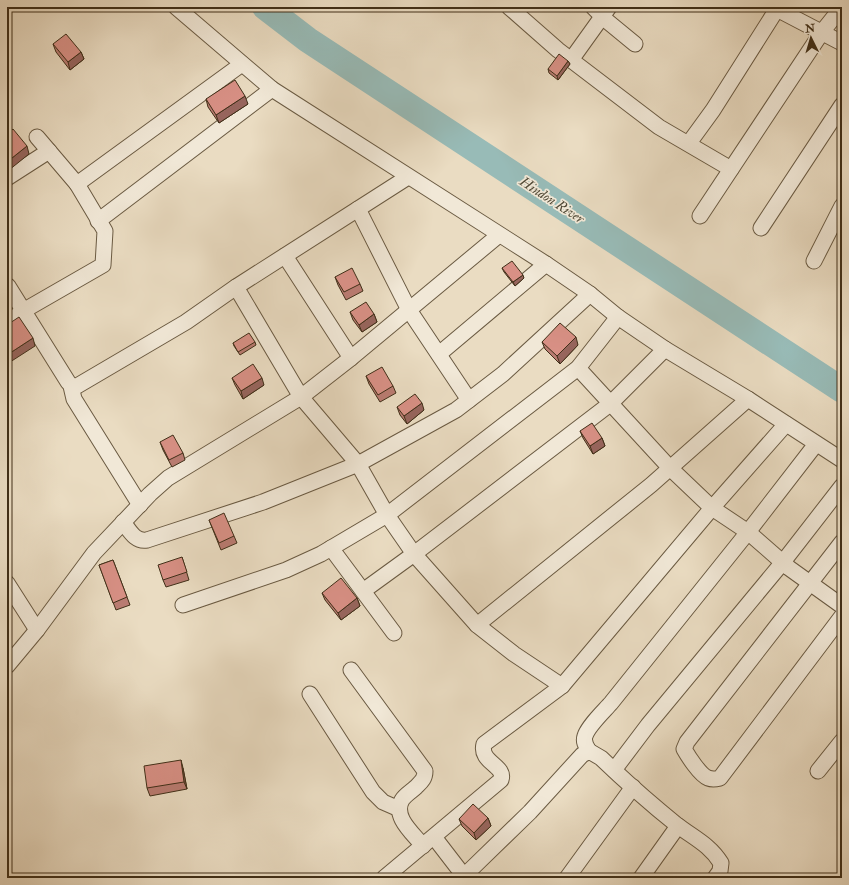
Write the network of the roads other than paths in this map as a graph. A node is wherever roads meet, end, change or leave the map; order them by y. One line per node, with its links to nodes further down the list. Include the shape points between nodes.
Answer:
1 (176, 7): 10 (street)
2 (509, 7): 9 (street)
3 (842, 7): 6 (street)
4 (775, 8): 6 (street); 14 (street, via 713,110)
5 (601, 10): 8 (street); 9 (street)
6 (822, 32): 7 (street); 16 (street)
7 (842, 43)
8 (635, 44)
9 (571, 60): 14 (street, via 659,127)
10 (242, 64): 11 (street); 19 (street)
11 (272, 89): 17 (street); 23 (street)
12 (842, 105): 24 (street)
13 (37, 137): 15 (street)
14 (689, 143): 16 (street)
15 (49, 151): 18 (street); 19 (street)
16 (731, 169): 22 (street)
17 (408, 176): 21 (street); 25 (street)
18 (7, 178)
19 (77, 184): 23 (street)
20 (842, 206): 27 (street)
21 (358, 209): 26 (street); 32 (street)
22 (700, 216)
23 (98, 220): 33 (street, via 104,230 103,265)
24 (760, 228)
25 (499, 235): 28 (street); 32 (street)
26 (285, 256): 30 (street); 38 (street)
27 (814, 261)
28 (546, 264): 31 (street); 37 (street)
29 (8, 286): 33 (street)
30 (236, 287): 40 (street, via 174,330 82,384); 41 (street)
31 (590, 294): 34 (street); 43 (street, via 503,374)
32 (410, 310): 37 (street); 38 (street)
33 (23, 312): 35 (street); 40 (street)
34 (618, 317): 36 (street); 39 (street)
35 (7, 323)
36 (665, 349): 42 (street); 44 (street)
37 (439, 354): 43 (street)
38 (351, 358): 41 (street)
39 (578, 368): 44 (street); 53 (street)
40 (71, 386): 51 (street, via 74,399)
41 (301, 397): 48 (street); 51 (street, via 168,478)
42 (748, 399): 45 (street); 49 (street)
43 (469, 400): 48 (street, via 456,410)
44 (610, 404): 49 (street); 58 (street)
45 (786, 424): 46 (street); 52 (street)
46 (816, 444): 47 (street); 55 (street)
47 (842, 460)
48 (358, 464): 53 (street); 54 (street, via 263,502 147,540 136,539)
49 (670, 468): 52 (street); 66 (street)
50 (842, 486): 59 (street)
51 (140, 504): 54 (street)
52 (712, 508): 55 (street); 71 (street)
53 (387, 515): 57 (street); 58 (street)
54 (123, 522): 67 (street, via 94,553)
55 (748, 532): 59 (street); 74 (street, via 589,729 584,737 584,744)
56 (842, 542): 61 (street)
57 (331, 548): 62 (street); 63 (street, via 286,570)
58 (414, 554): 62 (street); 66 (street)
59 (783, 562): 61 (street); 75 (street)
60 (7, 582): 67 (street)
61 (810, 583): 64 (street); 65 (street, via 687,742 684,749 688,757 706,778 720,778)
62 (363, 591): 68 (street)
63 (183, 605)
64 (842, 606)
65 (842, 616)
66 (477, 625): 71 (street)
67 (37, 630): 69 (street)
68 (394, 633)
69 (7, 666)
70 (351, 670): 78 (street, via 425,771 424,779 402,800)
71 (562, 686): 80 (street, via 484,744 484,754 501,771 501,780)
72 (310, 694): 78 (street, via 373,792 383,802)
73 (842, 742): 76 (street)
74 (589, 751): 75 (street); 81 (street, via 582,755 530,812)
75 (614, 770): 77 (street)
76 (818, 771)
77 (633, 787): 79 (street); 83 (street)
78 (399, 809): 80 (street, via 400,816 406,824)
79 (678, 826): 84 (street); 85 (street, via 716,854 721,863 720,871)
80 (429, 841): 81 (street); 82 (street)
81 (463, 877)
82 (384, 878)
83 (567, 878)
84 (641, 878)
85 (715, 878)

